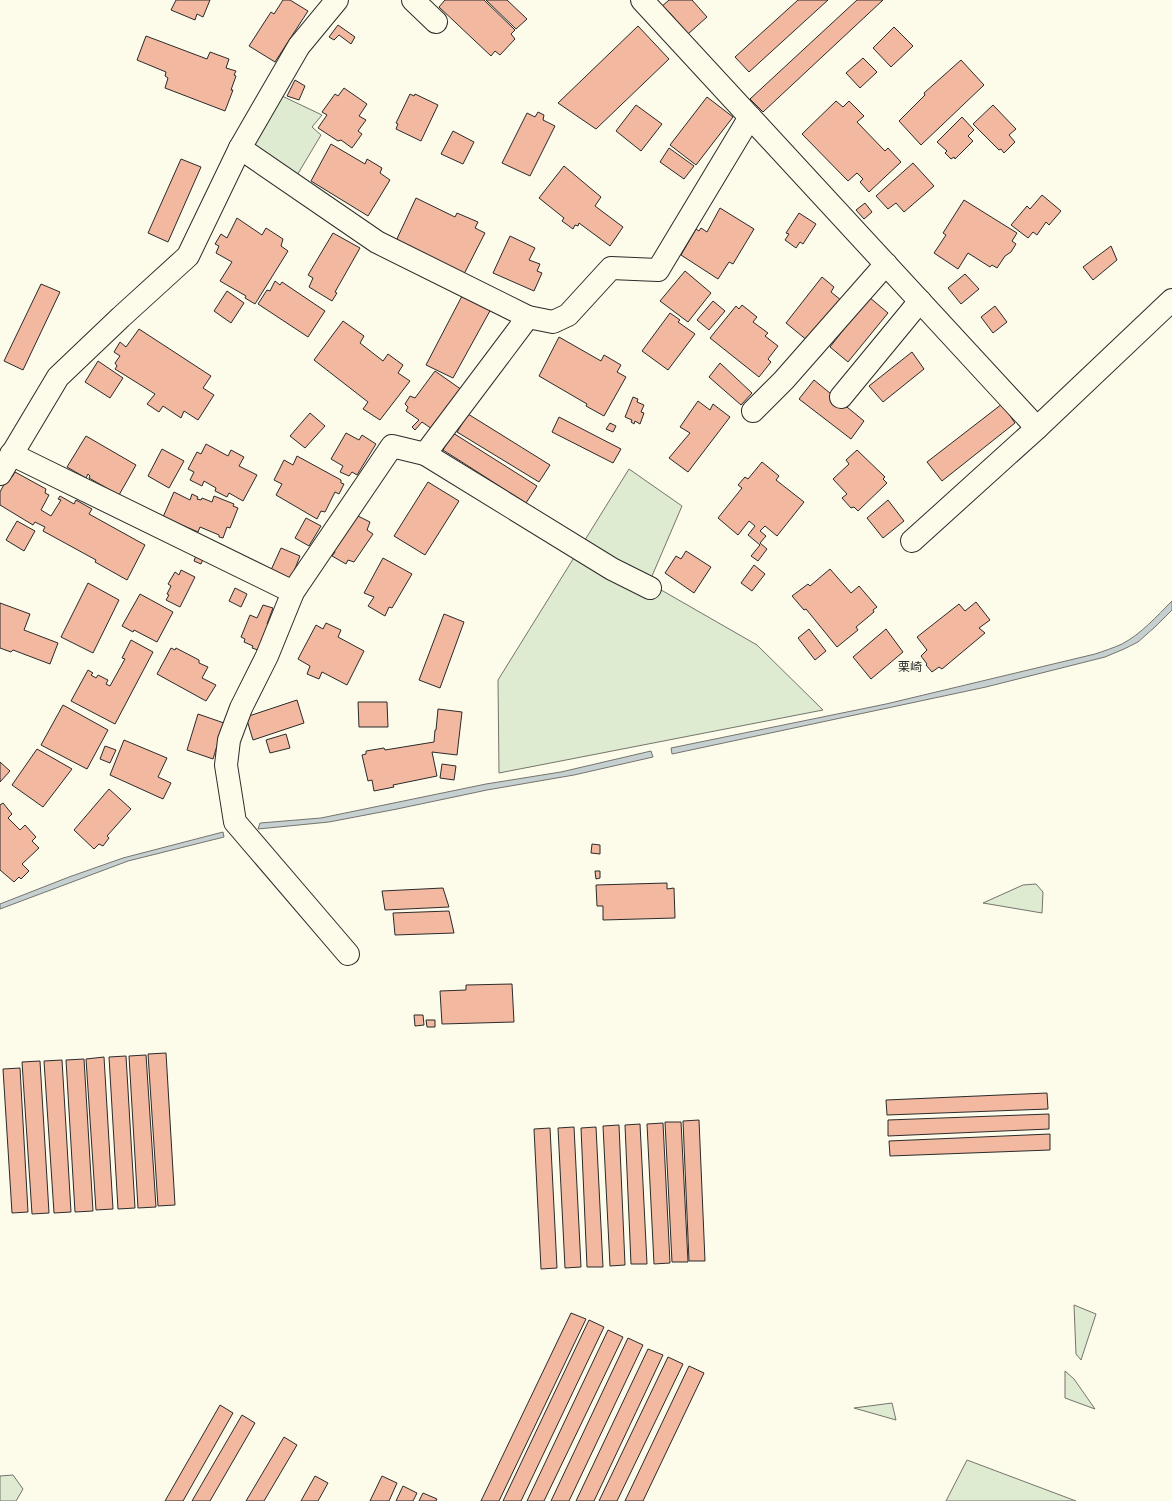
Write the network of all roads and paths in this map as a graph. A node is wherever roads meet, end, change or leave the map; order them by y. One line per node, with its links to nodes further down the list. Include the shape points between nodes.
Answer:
1 (337, 0): 6 (street, via 300,46)
2 (413, 0): 4 (street)
3 (642, 0): 5 (street)
4 (436, 22)
5 (750, 117): 7 (street); 10 (street, via 658,270 611,268 568,315 553,322)
6 (240, 148): 10 (street, via 377,242); 14 (street, via 188,256 58,377)
7 (886, 264): 9 (street); 12 (street, via 784,380)
8 (1172, 300): 13 (street)
9 (920, 301): 11 (street); 13 (street)
10 (528, 317): 15 (street)
11 (841, 397)
12 (753, 411)
13 (1037, 428): 17 (street)
14 (12, 454): 16 (street); 19 (street)
15 (425, 454): 18 (street, via 612,569); 19 (street, via 392,446)
16 (0, 474)
17 (912, 541)
18 (650, 588)
19 (293, 592): 20 (street, via 267,656 241,708 229,740 226,765 235,822)
20 (348, 954)

